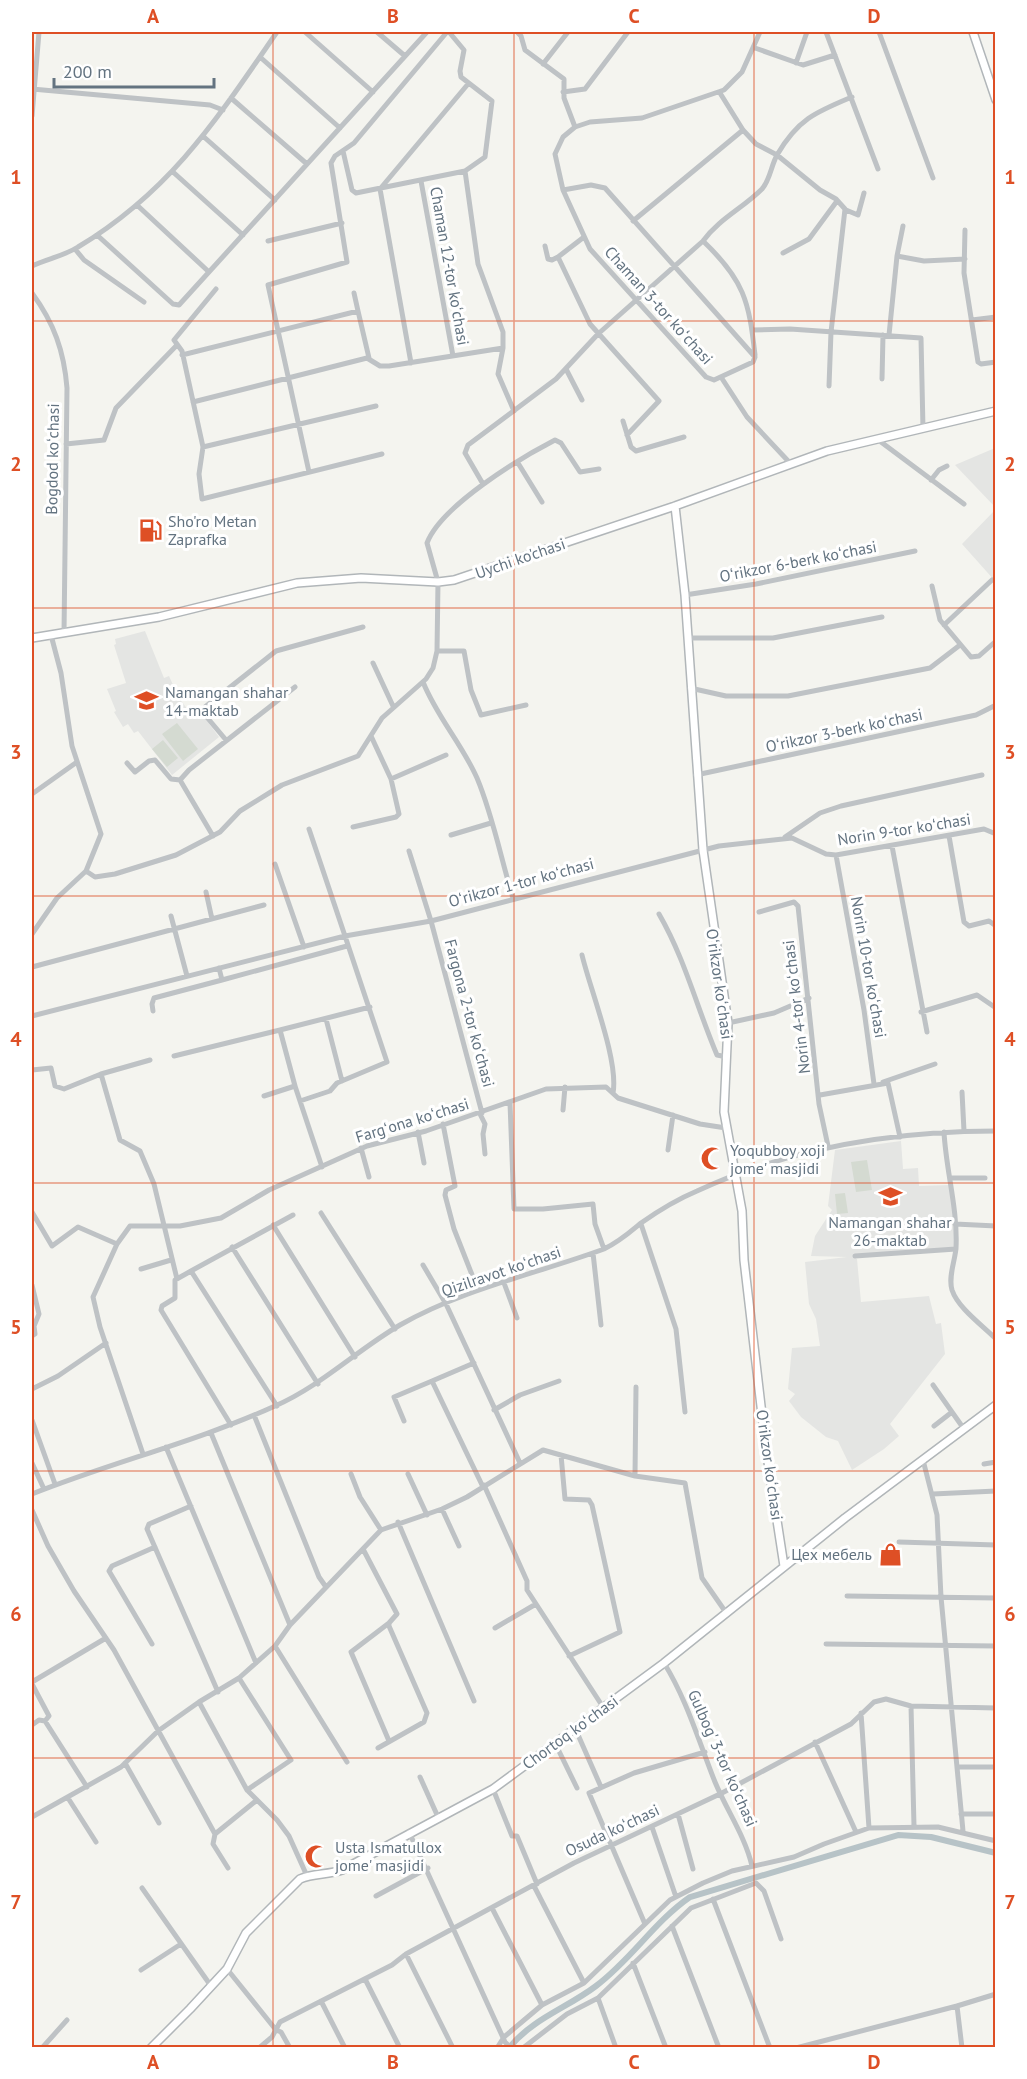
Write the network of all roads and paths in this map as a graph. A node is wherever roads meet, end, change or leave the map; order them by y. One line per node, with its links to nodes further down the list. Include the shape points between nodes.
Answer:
1 (39, 32): 22 (street)
2 (277, 32): 18 (street)
3 (305, 32): 23 (street)
4 (377, 32): 17 (street)
5 (427, 32): 17 (street)
6 (448, 32): 21 (street, via 464,51 459,73); 35 (street)
7 (517, 32): 20 (street, via 525,50)
8 (567, 32): 20 (street)
9 (627, 32): 24 (street, via 585,88)
10 (760, 32): 15 (street)
11 (807, 32): 19 (street)
12 (826, 32): 16 (street)
13 (879, 32): 41 (street)
14 (973, 32): 28 (main road)
15 (755, 48): 19 (street); 25 (street, via 742,72)
16 (835, 55): 19 (street, via 807,65); 26 (street)
17 (405, 56): 23 (street)
18 (260, 57): 27 (street); 32 (street)
19 (796, 63)
20 (543, 64): 24 (street, via 564,79)
21 (468, 84): 39 (street, via 491,99 492,105 485,157); 43 (street)
22 (33, 89): 29 (street, via 210,105); 30 (street)
23 (372, 92): 32 (street)
24 (563, 92): 31 (street)
25 (720, 93): 31 (street, via 642,118); 33 (street)
26 (852, 97): 36 (street, via 808,116); 38 (street)
27 (231, 98): 29 (street); 37 (street)
28 (996, 100)
29 (223, 110): 34 (street)
30 (32, 116)
31 (575, 127): 44 (street, Chaman 3-tor koʻchasi, via 563,136 555,154)
32 (340, 128): 37 (street)
33 (743, 130): 36 (street, via 764,150); 50 (street)
34 (204, 137): 40 (street); 46 (street)
35 (343, 151): 43 (street, via 353,192); 51 (street, via 331,164)
36 (777, 155): 47 (street); 58 (street, via 763,187 719,222)
37 (308, 164): 46 (street)
38 (878, 169)
39 (465, 171): 42 (street); 82 (street, via 478,264 502,328)
40 (174, 172): 48 (street); 55 (street)
41 (933, 178)
42 (421, 181): 43 (street); 84 (street, Chaman 12-tor koʻchasi)
43 (380, 189): 88 (street)
44 (563, 190): 50 (street, via 599,185); 56 (street, Chaman 3-tor koʻchasi)
45 (864, 193): 49 (street, via 857,216)
46 (275, 200): 55 (street)
47 (837, 201): 49 (street); 61 (street, via 809,239)
48 (138, 206): 54 (street); 67 (street)
49 (846, 209): 78 (street)
50 (633, 221): 66 (street)
51 (342, 223): 57 (street); 77 (street, via 349,257 346,263 268,285)
52 (903, 226): 62 (street)
53 (965, 230): 64 (street)
54 (97, 235): 60 (street); 67 (street, via 174,305)
55 (243, 235): 67 (street)
56 (584, 237): 63 (street); 71 (street, Chaman 3-tor koʻchasi, via 590,249)
57 (268, 241)
58 (703, 241): 66 (street); 76 (street, via 744,291)
59 (545, 246): 63 (street, via 548,259)
60 (75, 249): 65 (street); 72 (street, via 84,260)
61 (783, 253)
62 (897, 256): 64 (street, via 924,261); 80 (street)
63 (558, 257): 79 (street, via 582,311)
64 (965, 259): 75 (street)
65 (32, 266)
66 (673, 266): 71 (street); 85 (street)
67 (209, 272)
68 (216, 289): 81 (street, via 174,338)
69 (32, 293): 105 (street, Bogdod koʻchasi, via 48,317 63,352)
70 (354, 293): 73 (street)
71 (636, 299): 79 (street); 90 (street, Chaman 3-tor koʻchasi, via 706,377)
72 (144, 302)
73 (358, 311): 77 (street); 86 (street)
74 (996, 316): 75 (street)
75 (972, 320): 87 (street, via 978,362)
76 (752, 330): 78 (street); 85 (street)
77 (277, 331): 83 (street); 91 (street)
78 (831, 332): 80 (street); 93 (street)
79 (598, 334): 89 (street); 102 (street, via 659,401)
80 (886, 335): 92 (street); 101 (street, via 922,339)
81 (177, 345): 83 (street); 105 (street, via 116,408 104,440)
82 (503, 348): 84 (street); 97 (street, via 498,374)
83 (182, 355): 95 (street)
84 (453, 356): 88 (street)
85 (755, 357): 90 (street, via 753,362)
86 (369, 358): 88 (street, via 384,367); 91 (street)
87 (996, 362)
88 (411, 363)
89 (566, 369): 94 (street); 97 (street)
90 (721, 377): 109 (street, via 747,417)
91 (288, 378): 95 (street); 100 (street)
92 (882, 380)
93 (829, 386)
94 (582, 400)
95 (193, 402): 106 (street)
96 (376, 405): 100 (street)
97 (514, 411): 114 (street, via 466,447 465,453)
98 (996, 411): 101 (main road, Uychi ko'chasi)
99 (623, 421): 102 (street)
100 (299, 424): 106 (street); 112 (street)
101 (923, 429): 104 (main road, Uychi ko'chasi)
102 (627, 435): 103 (street, via 636,451)
103 (684, 436)
104 (877, 439): 109 (main road, Uychi ko'chasi); 113 (street)
105 (66, 444): 126 (street, Bogdod koʻchasi)
106 (203, 447): 112 (street, via 199,474 202,499)
107 (382, 454): 112 (street)
108 (518, 463): 111 (street, via 555,440 580,472); 114 (street); 115 (street)
109 (790, 463): 117 (main road, Uychi ko'chasi)
110 (947, 466): 113 (street)
111 (599, 469)
112 (309, 472)
113 (931, 480): 116 (street)
114 (483, 484): 120 (street, via 428,540)
115 (542, 502)
116 (964, 504)
117 (675, 506): 120 (main road, Uychi ko'chasi, via 470,576); 122 (main road, Oʻrikzor koʻchasi)
118 (915, 551): 122 (street, Oʻrikzor 6-berk koʻchasi)
119 (992, 580): 124 (street)
120 (438, 582): 126 (main road, Uychi ko'chasi, via 361,578 297,583 159,617); 132 (street)
121 (932, 585): 124 (street)
122 (685, 595): 128 (main road, Oʻrikzor koʻchasi)
123 (882, 617): 128 (street, via 773,639)
124 (944, 625): 131 (street)
125 (363, 627): 141 (street, via 276,651 205,707 205,716)
126 (64, 633): 127 (main road, Uychi ko'chasi)
127 (51, 636): 129 (main road, Uychi ko'chasi); 143 (street)
128 (688, 638): 136 (main road, Oʻrikzor koʻchasi)
129 (32, 639)
130 (996, 641): 131 (street, via 976,657)
131 (960, 645): 136 (street, via 930,668 788,696 726,696)
132 (437, 651): 134 (street, via 431,672); 137 (street, via 464,651 471,690 481,715)
133 (373, 663): 139 (street)
134 (423, 682): 139 (street); 150 (street, via 437,713 477,776)
135 (295, 687): 141 (street)
136 (690, 688): 145 (main road, Oʻrikzor koʻchasi)
137 (526, 705)
138 (996, 705): 145 (street, Oʻrikzor 3-berk koʻchasi, via 976,715)
139 (393, 706): 140 (street)
140 (371, 736): 147 (street); 155 (street, via 355,759 282,785 240,811)
141 (226, 740): 148 (street)
142 (446, 755): 147 (street)
143 (77, 762): 149 (street); 163 (street, via 101,834)
144 (127, 763): 148 (street, via 135,772 155,760 171,779)
145 (696, 775): 160 (main road, Oʻrikzor koʻchasi)
146 (982, 775): 157 (street, via 841,806 820,813)
147 (391, 779): 151 (street, via 398,815)
148 (180, 780): 155 (street)
149 (32, 794)
150 (491, 823): 154 (street); 165 (street)
151 (353, 826)
152 (309, 829): 175 (street)
153 (996, 834): 156 (street, Norin 9-tor koʻchasi, via 984,830)
154 (451, 835)
155 (213, 836): 163 (street, via 177,855 115,874 95,877)
156 (949, 836): 158 (street, Norin 9-tor koʻchasi); 172 (street, via 964,922 969,926 989,921)
157 (783, 838): 160 (street, Oʻrikzor 1-tor koʻchasi); 161 (street, Norin 9-tor koʻchasi)
158 (892, 846): 161 (street, Norin 9-tor koʻchasi); 187 (street)
159 (409, 850): 171 (street, Fargona 2-tor koʻchasi)
160 (703, 850): 165 (street, Oʻrikzor 1-tor koʻchasi); 190 (main road, Oʻrikzor koʻchasi)
161 (836, 855): 201 (street, Norin 10-tor koʻchasi)
162 (275, 864): 177 (street)
163 (87, 871): 174 (street, via 57,898)
164 (206, 892): 170 (street)
165 (513, 898): 171 (street, Oʻrikzor 1-tor koʻchasi)
166 (264, 905): 170 (street)
167 (759, 912): 183 (street, Norin 4-tor koʻchasi, via 796,903)
168 (659, 914): 194 (street, via 681,954 716,1052)
169 (171, 916): 173 (street)
170 (212, 920): 173 (street)
171 (431, 921): 175 (street, Oʻrikzor 1-tor koʻchasi); 211 (street, Fargona 2-tor koʻchasi)
172 (996, 926)
173 (175, 930): 179 (street); 181 (street)
174 (32, 934)
175 (345, 936): 176 (street); 177 (street, Oʻrikzor 1-tor koʻchasi)
176 (347, 946): 182 (street); 184 (street)
177 (304, 947): 180 (street, Oʻrikzor 1-tor koʻchasi)
178 (582, 955): 205 (street, via 608,1047)
179 (32, 967)
180 (219, 968): 181 (street, Oʻrikzor 1-tor koʻchasi); 182 (street)
181 (187, 976): 188 (street, Oʻrikzor 1-tor koʻchasi)
182 (222, 980): 186 (street, via 154,998)
183 (809, 998): 190 (street, via 771,1014); 206 (street, Norin 4-tor koʻchasi)
184 (370, 1007): 189 (street); 199 (street, via 387,1062)
185 (996, 1008): 187 (street, via 977,995)
186 (153, 1011)
187 (921, 1012): 192 (street)
188 (32, 1016)
189 (326, 1019): 191 (street); 199 (street)
190 (728, 1023): 194 (main road, Oʻrikzor koʻchasi)
191 (280, 1030): 193 (street); 202 (street)
192 (927, 1032)
193 (174, 1056)
194 (728, 1057): 214 (main road, Oʻrikzor koʻchasi, via 723,1091)
195 (150, 1060): 198 (street)
196 (935, 1064): 200 (street)
197 (32, 1070): 198 (street, via 51,1068 58,1089)
198 (101, 1074): 237 (street, via 120,1140 140,1151 154,1184)
199 (342, 1081): 208 (street, via 330,1091)
200 (883, 1082): 201 (street); 219 (street, via 890,1086)
201 (874, 1084): 206 (street)
202 (295, 1086): 207 (street); 208 (street)
203 (565, 1087): 205 (street, Fargʻona koʻchasi, via 606,1087); 209 (street, Fargʻona koʻchasi, via 539,1091); 210 (street)
204 (962, 1092): 215 (street)
205 (613, 1094): 212 (street, Fargʻona koʻchasi)
206 (820, 1095): 220 (street, Norin 4-tor koʻchasi)
207 (264, 1096)
208 (300, 1101): 225 (street)
209 (510, 1103): 211 (street, Fargʻona koʻchasi); 241 (street, via 514,1209 593,1204)
210 (563, 1110)
211 (481, 1113): 213 (street, Fargʻona koʻchasi); 223 (street, Fargona 2-tor koʻchasi)
212 (673, 1115): 214 (street, Fargʻona koʻchasi); 222 (street)
213 (442, 1124): 217 (street, Fargʻona koʻchasi); 251 (street, via 455,1186 446,1190 445,1195)
214 (726, 1128): 226 (main road, Oʻrikzor koʻchasi)
215 (964, 1131): 216 (street, Qizilravot koʻchasi); 218 (street, Qizilravot koʻchasi)
216 (996, 1131)
217 (418, 1132): 221 (street, Fargʻona koʻchasi); 224 (street)
218 (944, 1132): 219 (street, Qizilravot koʻchasi); 228 (street)
219 (900, 1137): 220 (street, Qizilravot koʻchasi)
220 (828, 1146): 226 (street, Qizilravot koʻchasi)
221 (361, 1148): 225 (street, Fargʻona koʻchasi); 227 (street)
222 (668, 1150)
223 (485, 1154)
224 (424, 1163)
225 (322, 1167): 237 (street, Fargʻona koʻchasi, via 270,1190 226,1217)
226 (736, 1174): 233 (street, Qizilravot koʻchasi, via 695,1192); 308 (main road, Oʻrikzor koʻchasi, via 766,1449)
227 (369, 1177)
228 (950, 1178): 229 (street); 234 (street)
229 (985, 1178)
230 (32, 1212): 238 (street, via 52,1246 78,1227)
231 (321, 1213): 255 (street)
232 (293, 1215): 235 (street)
233 (641, 1224): 241 (street, Qizilravot koʻchasi); 271 (street, via 676,1329)
234 (956, 1224): 236 (street); 240 (street)
235 (273, 1225): 239 (street); 259 (street)
236 (996, 1226)
237 (164, 1227): 238 (street, Fargʻona koʻchasi, via 130,1226); 244 (street)
238 (117, 1244): 258 (street, via 105,1276 93,1294)
239 (232, 1247): 247 (street); 263 (street)
240 (956, 1249): 243 (street); 257 (street, via 952,1291)
241 (604, 1250): 242 (street, Qizilravot koʻchasi)
242 (593, 1253): 249 (street, Qizilravot koʻchasi); 254 (street)
243 (855, 1256)
244 (171, 1260): 246 (street); 248 (street)
245 (423, 1265): 252 (street)
246 (141, 1269)
247 (191, 1271): 248 (street); 268 (street)
248 (177, 1279): 275 (street, via 175,1298 162,1306 162,1313)
249 (504, 1283): 251 (street, Qizilravot koʻchasi); 253 (street)
250 (32, 1285): 256 (street, via 39,1314)
251 (478, 1290): 252 (street, Qizilravot koʻchasi)
252 (446, 1304): 255 (street, Qizilravot koʻchasi); 260 (street)
253 (517, 1318)
254 (601, 1325)
255 (395, 1329): 259 (street, Qizilravot koʻchasi)
256 (32, 1336)
257 (996, 1339)
258 (106, 1343): 266 (street); 280 (street)
259 (355, 1357): 263 (street, Qizilravot koʻchasi)
260 (474, 1363): 261 (street); 269 (street)
261 (432, 1381): 274 (street, via 394,1397); 291 (street)
262 (560, 1381): 269 (street, via 520,1395)
263 (318, 1384): 268 (street, Qizilravot koʻchasi)
264 (933, 1385): 270 (street)
265 (636, 1387): 289 (street)
266 (32, 1389)
267 (996, 1405): 277 (main road, Chortoq koʻchasi)
268 (277, 1406): 272 (street, Qizilravot koʻchasi)
269 (494, 1410): 285 (street)
270 (952, 1412): 276 (street); 277 (street)
271 (685, 1413)
272 (254, 1415): 275 (street, Qizilravot koʻchasi); 309 (street)
273 (32, 1420): 290 (street)
274 (404, 1421)
275 (231, 1425): 278 (street, Qizilravot koʻchasi)
276 (934, 1426)
277 (964, 1429): 282 (main road, Chortoq koʻchasi)
278 (211, 1433): 279 (street, Qizilravot koʻchasi); 316 (street)
279 (166, 1447): 280 (street, Qizilravot koʻchasi); 296 (street)
280 (142, 1454): 290 (street, Qizilravot koʻchasi)
281 (561, 1455): 285 (street, via 543,1450); 289 (street); 324 (street, via 565,1499 589,1500 592,1505 620,1632)
282 (923, 1460): 295 (street); 308 (main road, Chortoq koʻchasi)
283 (996, 1462): 286 (street)
284 (32, 1463): 292 (street)
285 (520, 1463): 291 (street)
286 (984, 1464)
287 (351, 1474): 301 (street)
288 (408, 1474): 299 (street)
289 (635, 1476): 314 (street, via 687,1484 702,1578)
290 (55, 1484): 292 (street, Qizilravot koʻchasi)
291 (484, 1486): 298 (street); 313 (street)
292 (44, 1489): 294 (street, Qizilravot koʻchasi)
293 (996, 1491): 295 (street)
294 (32, 1494)
295 (933, 1494): 303 (street)
296 (191, 1506): 306 (street, via 148,1525); 326 (street)
297 (32, 1509): 318 (street, via 48,1546)
298 (442, 1509): 299 (street); 305 (street)
299 (427, 1515): 300 (street)
300 (398, 1522): 301 (street); 330 (street)
301 (381, 1530): 307 (street)
302 (899, 1542): 303 (street)
303 (940, 1543): 304 (street); 311 (street)
304 (996, 1545)
305 (459, 1546)
306 (155, 1547): 319 (street, via 112,1566 109,1571); 329 (street)
307 (363, 1549): 309 (street); 315 (street, via 397,1614)
308 (784, 1566): 314 (main road, Chortoq koʻchasi)
309 (326, 1587): 316 (street)
310 (847, 1596): 311 (street)
311 (941, 1597): 312 (street); 321 (street)
312 (996, 1598)
313 (536, 1604): 317 (street); 324 (street)
314 (727, 1614): 325 (main road, Chortoq koʻchasi)
315 (389, 1623): 341 (street, via 352,1649 351,1654); 341 (street, via 427,1718)
316 (290, 1625): 322 (street)
317 (495, 1628)
318 (106, 1638): 328 (street); 340 (street)
319 (152, 1644)
320 (826, 1644): 321 (street)
321 (945, 1645): 323 (street); 334 (street)
322 (275, 1646): 326 (street); 346 (street)
323 (996, 1646)
324 (568, 1656): 333 (street)
325 (664, 1663): 333 (main road, Chortoq koʻchasi); 345 (street, Gulbog' 3-tor koʻchasi)
326 (256, 1664): 327 (street)
327 (239, 1678): 329 (street); 355 (street, via 291,1760)
328 (32, 1683): 337 (street, via 49,1716)
329 (218, 1692): 331 (street)
330 (474, 1701)
331 (199, 1702): 340 (street); 355 (street)
332 (911, 1706): 334 (street, Osuda koʻchasi); 336 (street, Osuda koʻchasi, via 880,1700); 365 (street)
333 (603, 1707): 339 (main road, Chortoq koʻchasi)
334 (951, 1707): 335 (street, Osuda koʻchasi); 348 (street)
335 (996, 1708)
336 (861, 1713): 342 (street, Osuda koʻchasi, via 851,1724); 367 (street)
337 (45, 1721): 338 (street); 352 (street)
338 (32, 1725)
339 (574, 1728): 343 (main road, Chortoq koʻchasi); 351 (street)
340 (158, 1731): 347 (street); 371 (street)
341 (389, 1741): 344 (street)
342 (815, 1742): 356 (street, Osuda koʻchasi); 370 (street)
343 (555, 1743): 353 (street); 354 (main road, Chortoq koʻchasi)
344 (378, 1748)
345 (705, 1752): 351 (street); 356 (street, Gulbog' 3-tor koʻchasi)
346 (347, 1762)
347 (125, 1763): 352 (street); 364 (street)
348 (958, 1767): 349 (street); 360 (street)
349 (996, 1767)
350 (420, 1777): 363 (street)
351 (601, 1786): 374 (street, via 589,1794)
352 (87, 1787): 357 (street)
353 (577, 1788)
354 (493, 1789): 363 (main road, Chortoq koʻchasi); 380 (street)
355 (247, 1790): 358 (street)
356 (722, 1793): 359 (street, Osuda koʻchasi); 375 (street, Gulbog' 3-tor koʻchasi)
357 (68, 1798): 362 (street); 373 (street)
358 (257, 1800): 371 (street); 379 (street, via 284,1827)
359 (678, 1814): 366 (street, Osuda koʻchasi); 378 (street)
360 (961, 1814): 361 (street); 368 (street)
361 (996, 1814)
362 (32, 1817)
363 (438, 1817): 369 (main road, Chortoq koʻchasi)
364 (159, 1823)
365 (914, 1826): 367 (street); 368 (street)
366 (652, 1827): 374 (street, Osuda koʻchasi); 383 (street)
367 (869, 1828): 370 (street)
368 (963, 1831): 372 (street)
369 (409, 1832): 377 (street); 379 (main road, Chortoq koʻchasi, via 342,1870)
370 (856, 1832): 375 (street, via 794,1857)
371 (215, 1834): 376 (street, via 213,1844)
372 (996, 1841)
373 (96, 1842)
374 (612, 1846): 380 (street, Osuda koʻchasi); 386 (street)
375 (752, 1866): 383 (street)
376 (228, 1868)
377 (428, 1868): 382 (street); 388 (street)
378 (693, 1869)
379 (307, 1876): 393 (main road, via 246,1933)
380 (536, 1885): 385 (street, Osuda koʻchasi); 396 (street)
381 (142, 1888): 390 (street)
382 (376, 1896)
383 (676, 1897): 386 (street)
384 (712, 1899): 387 (street, via 691,1908); 389 (street, via 759,1884); 419 (street)
385 (492, 1908): 388 (street, Osuda koʻchasi); 401 (street)
386 (645, 1924): 396 (street)
387 (672, 1926): 392 (street); 418 (street)
388 (455, 1928): 391 (street, Osuda koʻchasi); 405 (street)
389 (781, 1939)
390 (182, 1944): 394 (street); 397 (street)
391 (406, 1954): 395 (street, Osuda koʻchasi); 412 (street)
392 (633, 1963): 399 (street); 417 (street)
393 (227, 1969): 397 (main road); 404 (street)
394 (141, 1970)
395 (365, 1979): 400 (street, Osuda koʻchasi); 411 (street)
396 (584, 1983): 401 (street)
397 (211, 1986): 407 (main road)
398 (996, 1994): 402 (street)
399 (598, 1998): 415 (street, via 567,2014); 416 (street)
400 (321, 2001): 404 (street, Osuda koʻchasi, via 280,2022); 410 (street)
401 (542, 2005): 405 (street)
402 (957, 2006): 420 (street); 421 (street)
403 (67, 2020): 406 (street)
404 (276, 2030): 408 (street, Osuda koʻchasi); 409 (street, via 281,2031)
405 (505, 2039): 413 (street); 414 (street)
406 (42, 2048)
407 (151, 2048)
408 (259, 2048)
409 (290, 2048)
410 (345, 2048)
411 (400, 2048)
412 (453, 2048)
413 (497, 2048)
414 (510, 2048)
415 (523, 2048)
416 (616, 2048)
417 (666, 2048)
418 (719, 2048)
419 (770, 2048)
420 (796, 2048)
421 (962, 2048)

